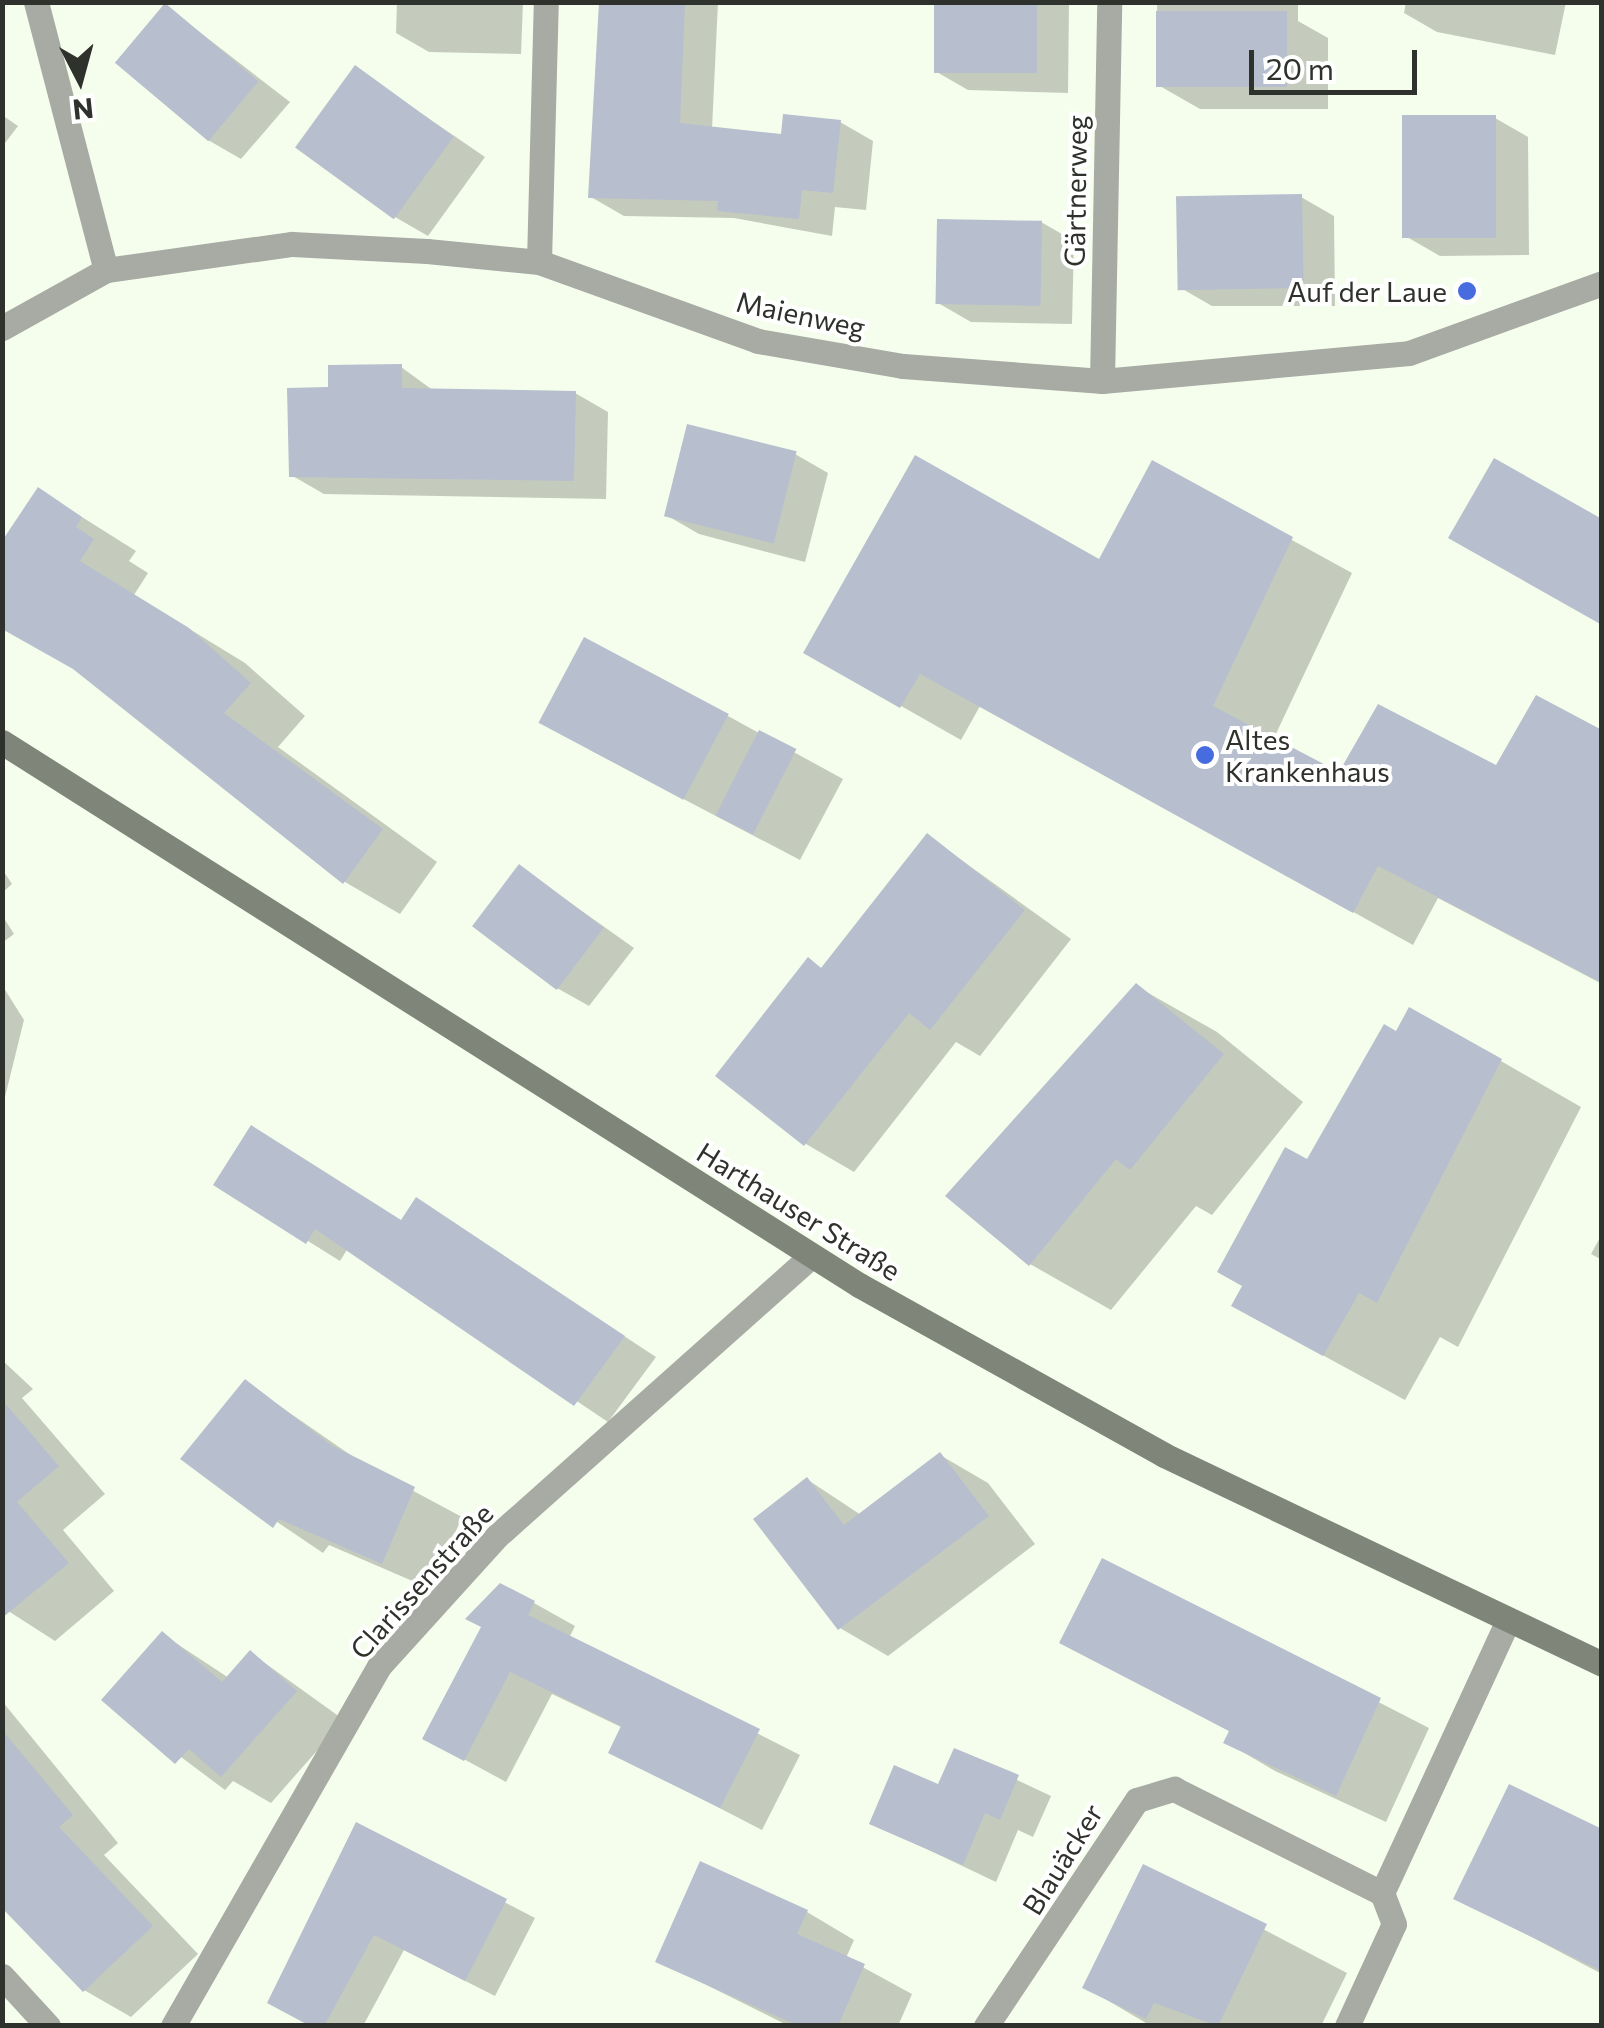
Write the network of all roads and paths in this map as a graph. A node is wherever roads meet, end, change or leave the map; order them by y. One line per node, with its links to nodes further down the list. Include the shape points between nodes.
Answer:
1 (36, 2): 5 (street)
2 (546, 2): 4 (street)
3 (1110, 2): 8 (street, Gärtnerweg)
4 (539, 262): 5 (street, Maienweg, via 292,244); 8 (street, Maienweg, via 758,341 904,366)
5 (106, 270): 7 (street, Maienweg)
6 (1602, 283): 8 (street, Maienweg, via 1409,353)
7 (2, 328)
8 (1102, 381)
9 (2, 742): 10 (street, Harthauser Straße)
10 (811, 1256): 11 (street, Harthauser Straße, via 1164,1456); 16 (street, Clarissenstraße, via 497,1536 380,1666)
11 (1508, 1620): 12 (street, Harthauser Straße); 13 (street)
12 (1602, 1664)
13 (1382, 1894): 17 (street, Blauäcker, via 1174,1789 1136,1800); 18 (street, via 1394,1924)
14 (2, 1976): 15 (street)
15 (48, 2026)
16 (173, 2026)
17 (986, 2026)
18 (1347, 2026)

